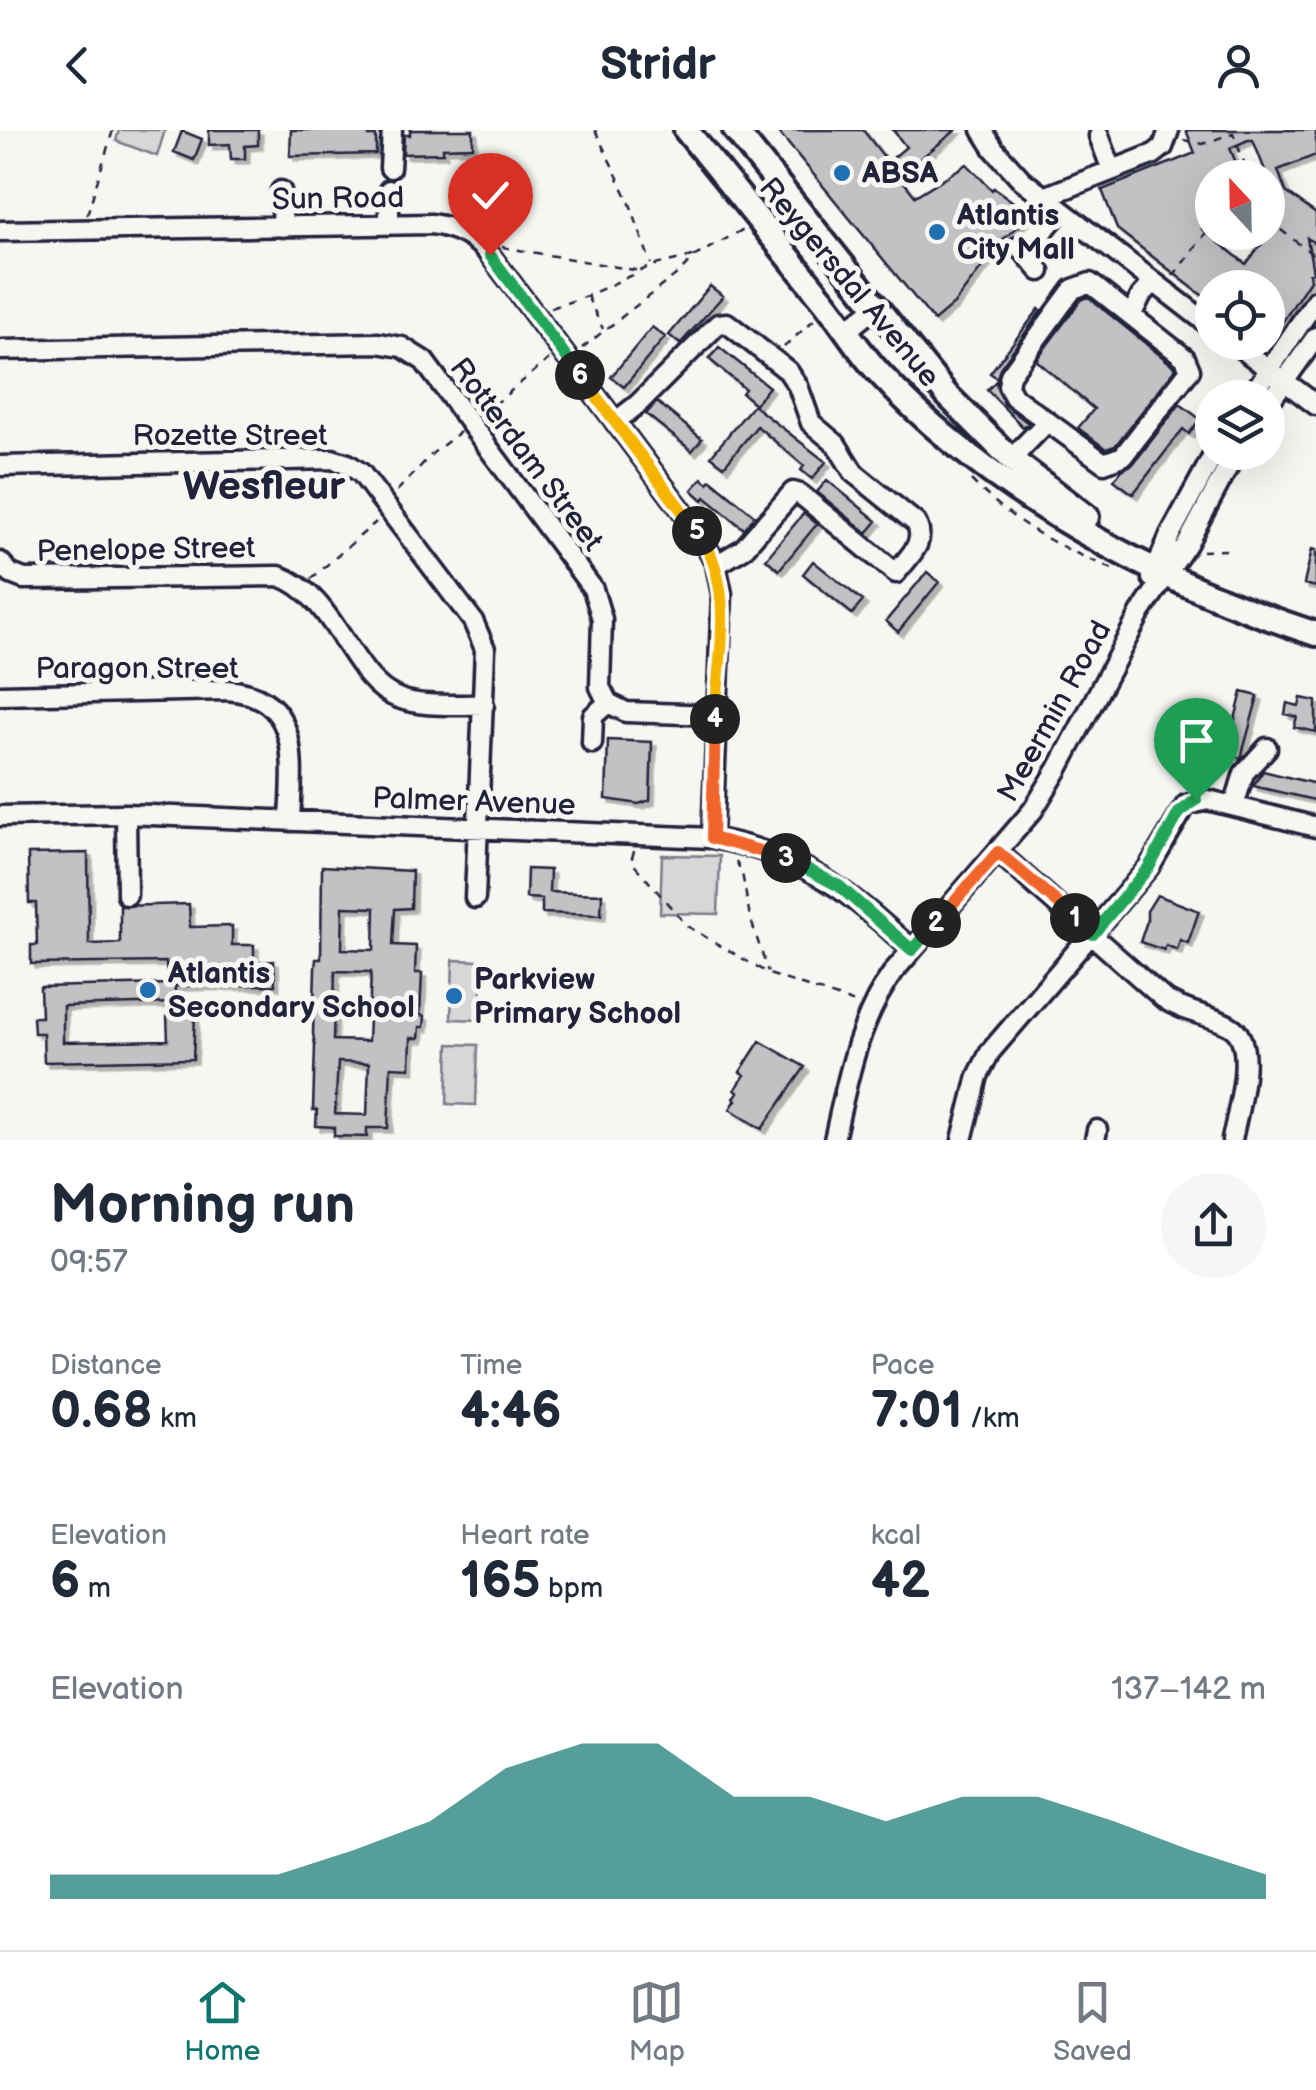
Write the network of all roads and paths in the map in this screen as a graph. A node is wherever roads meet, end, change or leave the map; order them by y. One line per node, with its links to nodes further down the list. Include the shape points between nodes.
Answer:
1 (112, 130): 21 (path)
2 (392, 130): 12 (street)
3 (595, 130): 30 (path)
4 (686, 130): 54 (main road, Reygersdal Avenue, via 862,353)
5 (695, 130): 41 (street)
6 (724, 130): 37 (street)
7 (734, 130): 49 (main road, Reygersdal Avenue)
8 (982, 130): 16 (street, via 1003,161)
9 (1168, 133): 11 (path, via 1204,144 1233,133); 13 (street, via 1159,151)
10 (1099, 136): 13 (street)
11 (1243, 160)
12 (390, 168)
13 (1112, 170): 16 (street)
14 (389, 190): 18 (street)
15 (282, 191): 19 (street)
16 (1044, 197): 17 (street)
17 (1078, 223): 25 (street); 33 (street)
18 (388, 225): 19 (street, Sun Road); 24 (street, Sun Road, via 441,226)
19 (283, 227): 21 (street, Sun Road)
20 (746, 229): 28 (path)
21 (84, 230): 22 (street, Sun Road)
22 (0, 231)
23 (1285, 233): 29 (path)
24 (476, 241): 31 (path); 55 (street)
25 (1063, 241)
26 (1195, 244): 33 (path)
27 (1018, 246): 32 (street)
28 (695, 256): 30 (path); 42 (path)
29 (1316, 257)
30 (652, 266): 31 (path)
31 (640, 270): 34 (path)
32 (1040, 271)
33 (1158, 285): 38 (street, via 1141,296); 39 (street)
34 (587, 296): 36 (path); 42 (path)
35 (1316, 300): 50 (street)
36 (545, 310)
37 (872, 310): 41 (street); 49 (street)
38 (1132, 314): 56 (street, via 1090,283 1073,289 1008,381 1014,397); 56 (street, via 1185,358 1189,374 1112,462 1100,462)
39 (1195, 314)
40 (818, 316): 47 (path)
41 (852, 326): 54 (street)
42 (604, 330): 45 (path)
43 (1316, 337): 50 (street)
44 (0, 350): 57 (street, Rotterdam Street, via 394,345 424,362)
45 (577, 352)
46 (554, 354): 57 (path)
47 (772, 358): 55 (street, via 721,322); 66 (street, via 794,378 812,423 854,473 916,524 920,541 896,572 793,492 743,548)
48 (1256, 360): 50 (street)
49 (926, 370): 58 (main road, Reygersdal Avenue)
50 (1276, 375): 51 (street); 52 (street); 53 (street)
51 (1270, 380)
52 (1275, 380)
53 (1316, 405)
54 (924, 416): 67 (main road, Reygersdal Avenue, via 1014,488 1133,559)
55 (615, 422): 66 (street, via 702,536)
56 (1047, 422): 58 (street)
57 (470, 424): 62 (path); 71 (street, Rotterdam Street, via 592,589 602,628 600,687)
58 (1012, 459): 67 (main road, Reygersdal Avenue)
59 (0, 466): 62 (street, Rozette Street, via 332,459 355,468)
60 (1208, 470): 67 (street)
61 (1226, 470): 67 (street)
62 (386, 504): 68 (path, via 363,536); 72 (street, Rozette Street, via 479,630 486,649)
63 (1227, 550): 64 (path)
64 (1201, 551)
65 (0, 562): 68 (street, Penelope Street, via 24,579 268,575)
66 (716, 565): 73 (street, via 722,594)
67 (1168, 569): 69 (main road, Reygersdal Avenue, via 1253,612); 85 (street, Meermin Road, via 1046,790)
68 (301, 586): 72 (street, via 386,692 408,701)
69 (1316, 634)
70 (0, 695): 79 (street, Paragon Street, via 227,690 256,697 279,716 291,742)
71 (608, 702): 73 (street, via 626,712); 74 (street, Rotterdam Street, via 593,716)
72 (484, 705): 81 (street, Rozette Street)
73 (715, 715): 83 (street)
74 (592, 743)
75 (1267, 748): 76 (street, via 1247,768)
76 (1234, 806): 80 (street); 88 (street, via 1202,800 1186,805 1149,867)
77 (126, 814): 78 (street, Palmer Avenue); 79 (street, Palmer Avenue); 86 (street)
78 (0, 816)
79 (290, 821): 81 (street, Palmer Avenue)
80 (1316, 826)
81 (480, 828): 82 (street, Palmer Avenue); 87 (street, Rozette Street)
82 (638, 835): 83 (street, Palmer Avenue); 90 (path, via 631,862 688,926)
83 (712, 838): 84 (street, Palmer Avenue)
84 (737, 842): 89 (street, Palmer Avenue, via 823,876); 90 (path, via 734,857)
85 (998, 852): 88 (street); 89 (street, Meermin Road)
86 (127, 895)
87 (475, 898)
88 (1093, 934): 93 (street, via 990,1052); 94 (street, via 1171,1004 1238,1032 1246,1054)
89 (912, 950): 91 (street, Meermin Road)
90 (769, 974): 91 (path)
91 (871, 1008): 92 (street, Meermin Road)
92 (834, 1140)
93 (962, 1140)
94 (1232, 1140)

